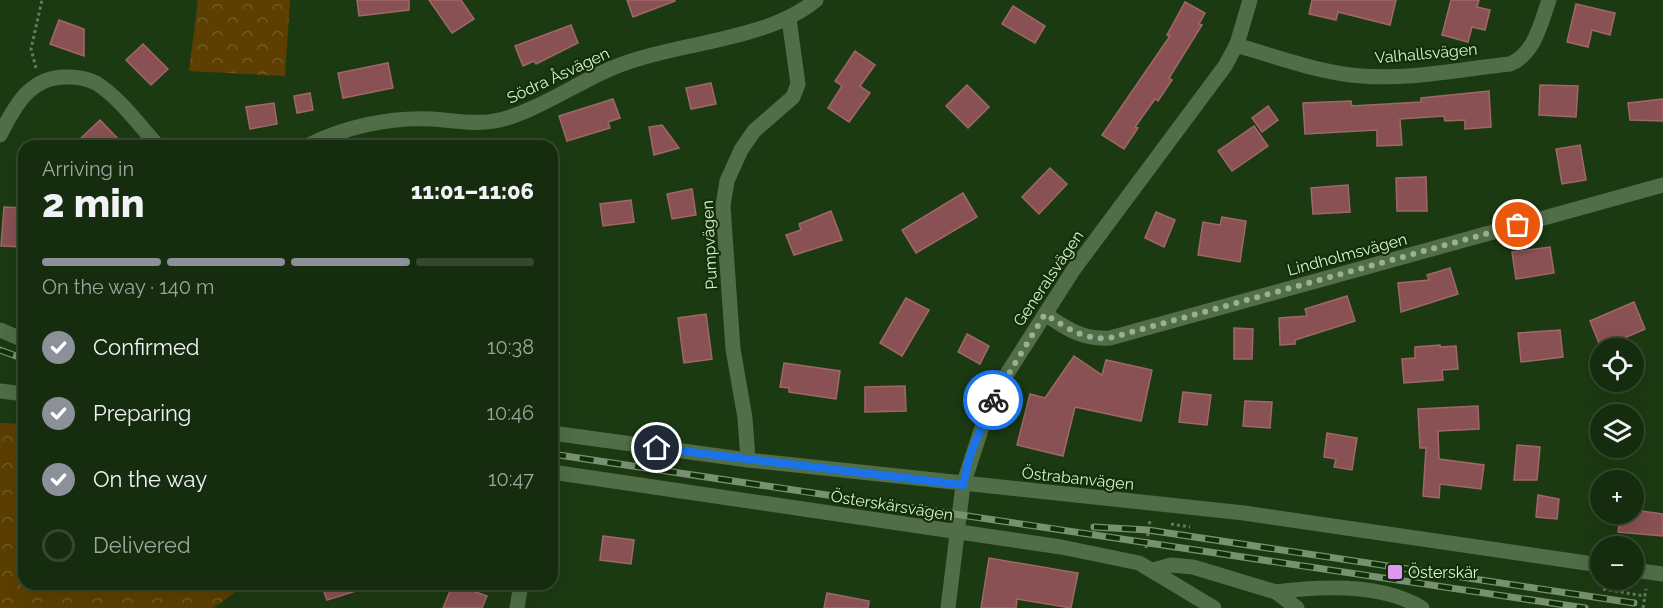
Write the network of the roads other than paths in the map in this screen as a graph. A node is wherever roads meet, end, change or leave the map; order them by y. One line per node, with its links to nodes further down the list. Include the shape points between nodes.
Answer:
1 (816, 0): 4 (street, Södra Åsvägen)
2 (1250, 0): 5 (street, Generalsvägen)
3 (1549, 0): 5 (street, Valhallsvägen, via 1533,42 1525,55 1510,64 1359,76)
4 (789, 19): 8 (street, Södra Åsvägen, via 612,68 504,119 399,121 357,127); 16 (street, Pumpvägen, via 798,84 793,97 754,131 741,150 727,181 723,206 733,349 746,418)
5 (1236, 45): 10 (street, Generalsvägen, via 1205,96)
6 (0, 135): 7 (street, via 17,102 42,80 65,76 95,83)
7 (152, 140)
8 (323, 140)
9 (1663, 186): 10 (street, Lindholmsvägen, via 1110,338 1079,335)
10 (1045, 314): 18 (street, Generalsvägen, via 986,415)
11 (0, 330): 12 (street)
12 (18, 338)
13 (0, 391): 14 (street)
14 (18, 393)
15 (558, 434): 16 (street, Östrabanvägen)
16 (748, 460): 18 (street, Östrabanvägen)
17 (558, 473): 19 (street, Österskärsvägen)
18 (963, 485): 19 (street, Generalsvägen); 20 (street, Östrabanvägen, via 1245,513)
19 (956, 533): 21 (street, Österskärsvägen, via 1060,547 1139,563); 27 (street, Generalsvägen)
20 (1590, 564)
21 (1153, 570): 25 (street, via 1171,565 1193,567); 28 (street, Österskärsvägen)
22 (1644, 571): 23 (street)
23 (1663, 574)
24 (520, 590): 26 (street)
25 (1276, 592): 29 (street); 30 (street, via 1332,586 1392,595)
26 (517, 608)
27 (948, 608)
28 (1215, 608)
29 (1297, 608)
30 (1422, 608)

